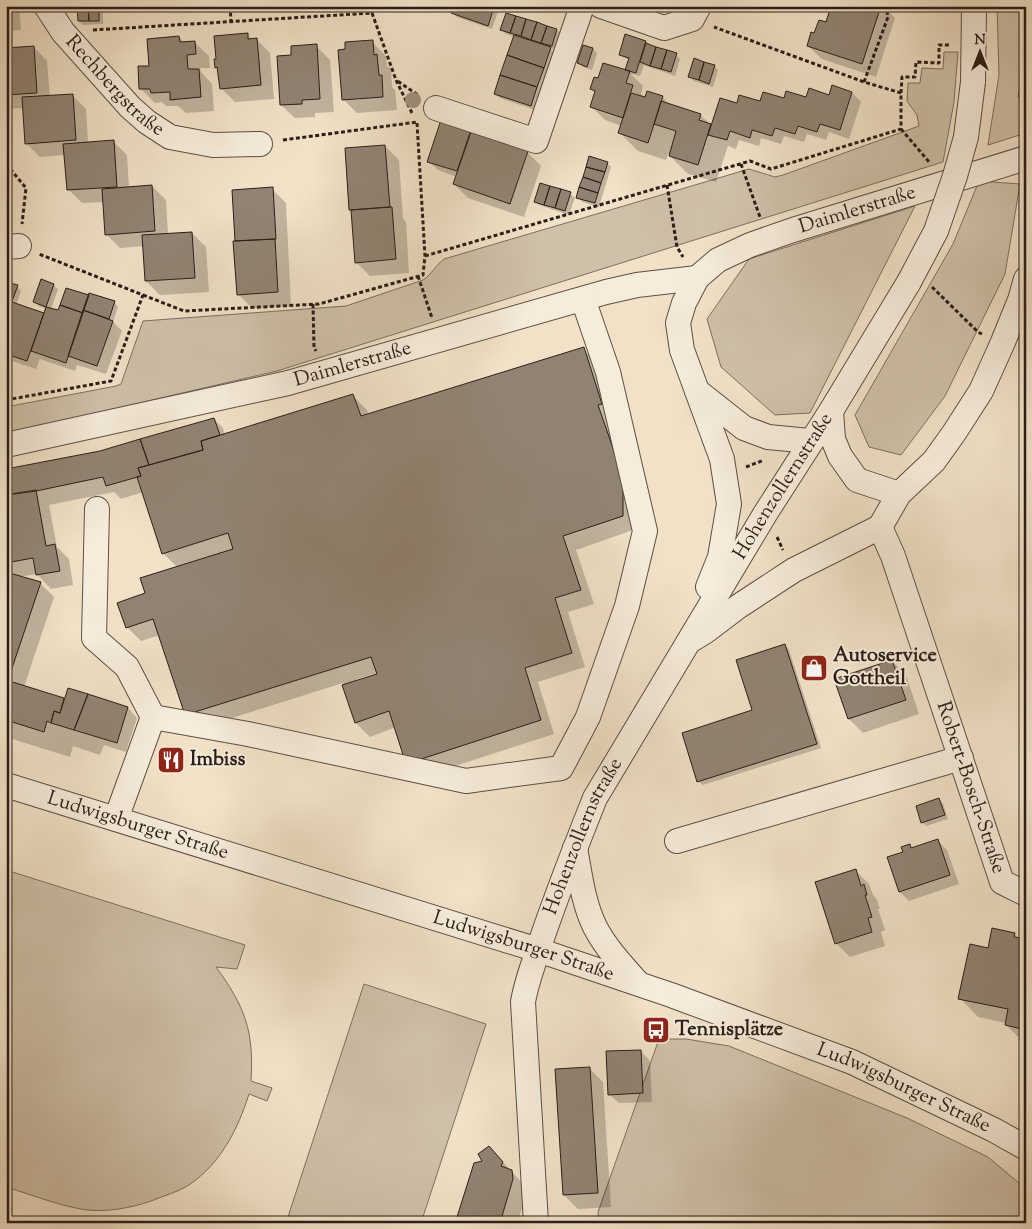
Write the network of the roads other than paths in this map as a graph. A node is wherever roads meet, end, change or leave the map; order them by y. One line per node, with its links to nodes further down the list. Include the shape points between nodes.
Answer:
1 (46, 6): 7 (street, Rechbergstraße, via 63,32 130,107 170,137 213,146)
2 (582, 6): 6 (street, via 536,141)
3 (601, 6): 5 (street, via 664,28)
4 (974, 6): 13 (street, Hohenzollernstraße, bridge, via 973,82 966,137 936,231)
5 (695, 13)
6 (436, 108)
7 (260, 144)
8 (1026, 158): 9 (street, Daimlerstraße, via 769,239 718,260)
9 (697, 278): 11 (street, Daimlerstraße, via 636,285); 12 (street, Daimlerstraße, via 678,323 682,350)
10 (1026, 278): 16 (street, via 1020,300 981,391 934,461)
11 (582, 299): 15 (street, Daimlerstraße, via 279,386); 20 (street, via 608,372 645,531 627,606 588,717 561,768 466,781)
12 (696, 391): 14 (street, via 744,428 768,437); 19 (street, Daimlerstraße, via 722,458 729,504 720,557)
13 (831, 411): 14 (street, Hohenzollernstraße); 16 (street, via 833,438 840,456 857,480)
14 (810, 441): 19 (street, Hohenzollernstraße)
15 (6, 445)
16 (898, 494): 18 (street)
17 (97, 510): 20 (street, via 94,638 127,667)
18 (880, 527): 19 (street, via 794,570); 21 (street, Robert-Bosch-Straße, via 893,556)
19 (687, 643): 25 (street, Hohenzollernstraße, via 595,798)
20 (153, 717): 23 (street)
21 (960, 758): 24 (street); 26 (street, Robert-Bosch-Straße, via 1002,882)
22 (6, 785): 23 (street, Ludwigsburger Straße)
23 (116, 819): 27 (street, Ludwigsburger Straße)
24 (677, 840)
25 (574, 848): 27 (street, Hohenzollernstraße); 28 (street, via 594,926 612,954)
26 (1026, 894)
27 (538, 950): 28 (street, Ludwigsburger Straße); 30 (street, Hohenzollernstraße, via 527,978 523,1002)
28 (639, 984): 29 (street, Ludwigsburger Straße, via 852,1062)
29 (1026, 1148)
30 (536, 1223)

